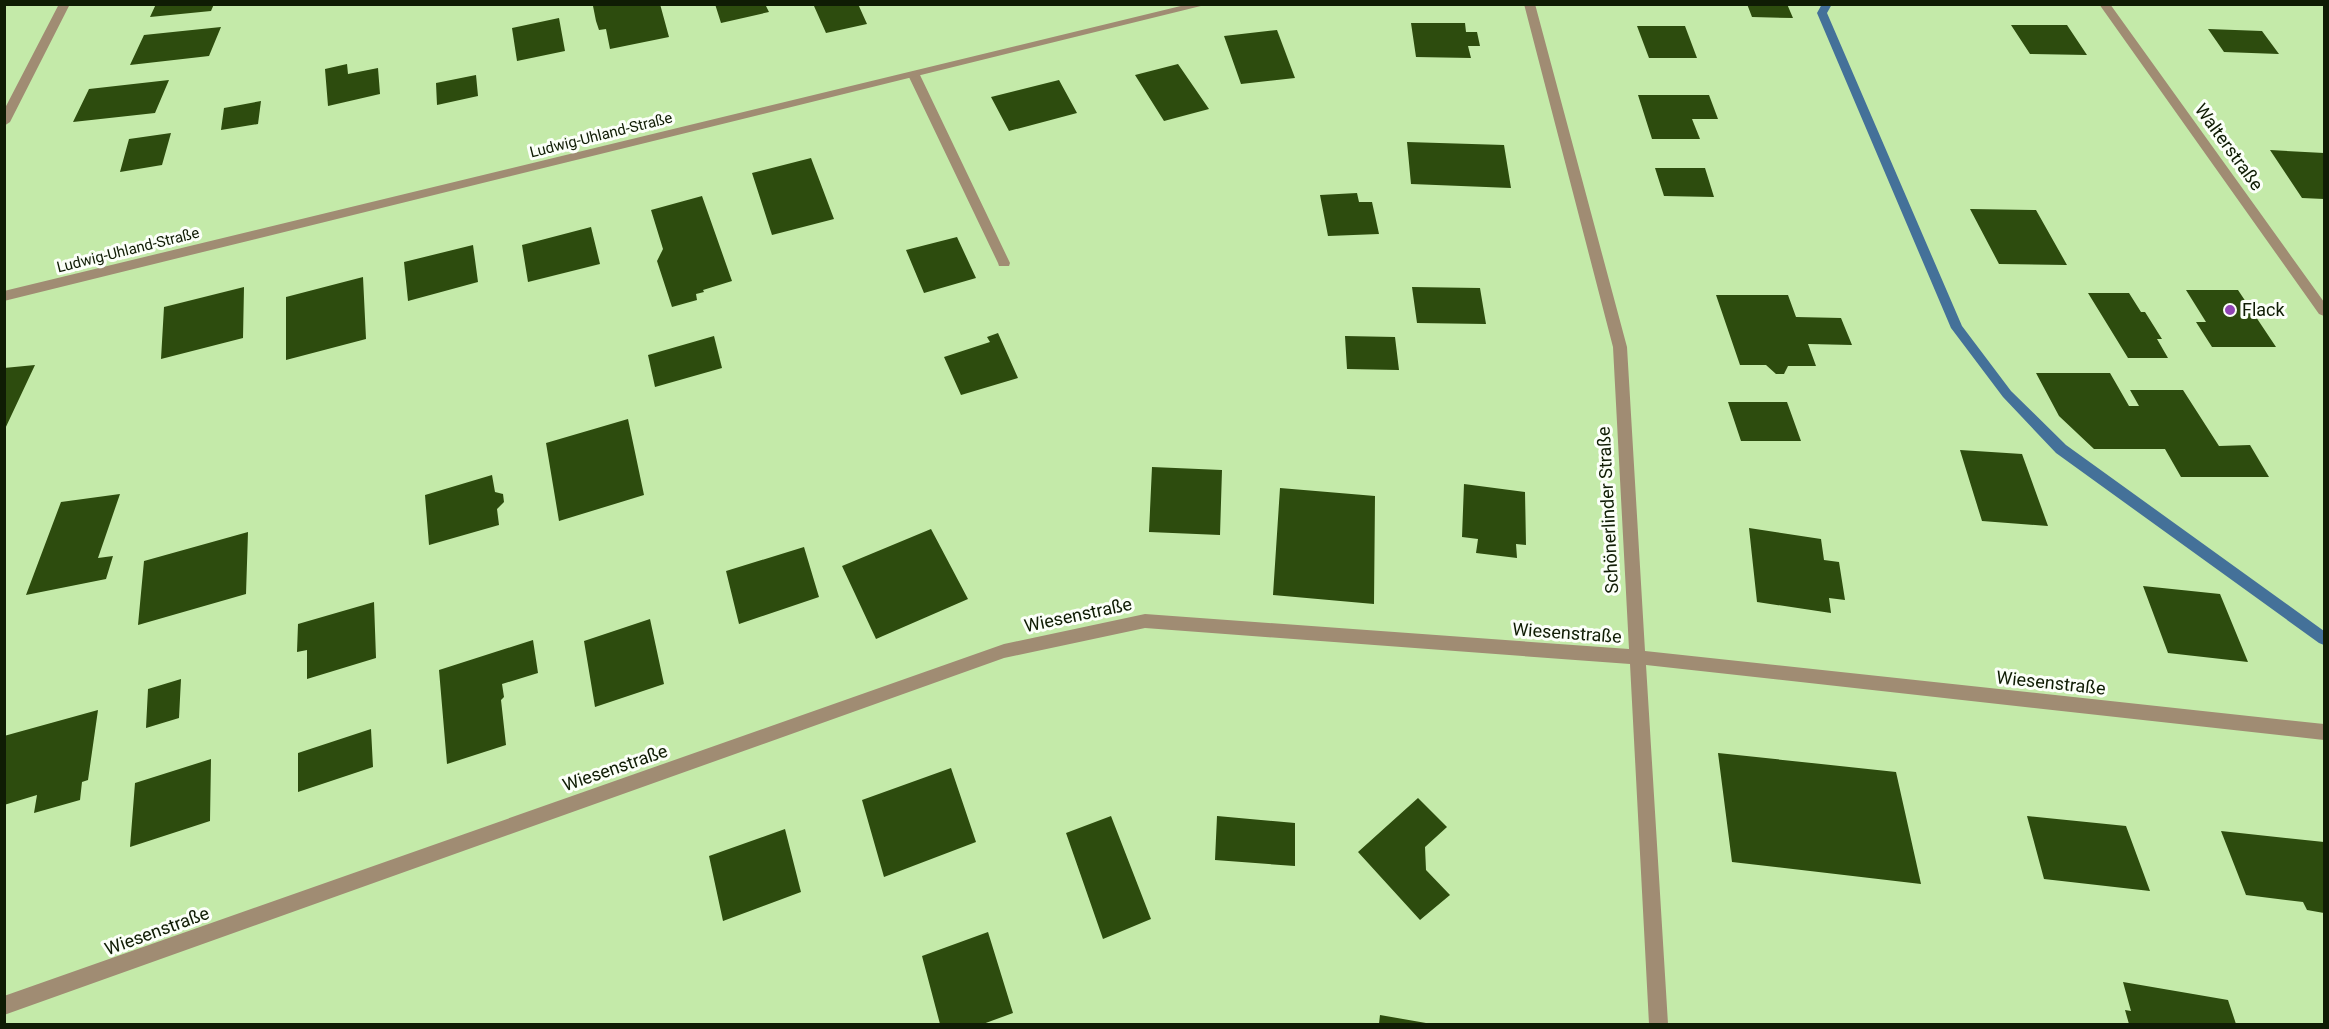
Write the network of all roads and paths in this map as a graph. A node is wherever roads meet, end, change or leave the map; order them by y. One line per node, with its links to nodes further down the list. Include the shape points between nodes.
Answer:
1 (65, 4): 6 (street)
2 (1204, 4): 5 (street, Ludwig-Uhland-Straße)
3 (1529, 4): 10 (street, Schönerlinder Straße, via 1620,348)
4 (2104, 4): 9 (street, Walterstraße)
5 (914, 75): 7 (street); 8 (street, Ludwig-Uhland-Straße)
6 (4, 122)
7 (1004, 263)
8 (4, 296)
9 (2325, 311)
10 (1635, 657): 11 (street, Wiesenstraße); 12 (street, Wiesenstraße, via 1133,623 1004,651); 13 (street, Schönerlinder Straße)
11 (2325, 732)
12 (4, 1006)
13 (1658, 1024)

